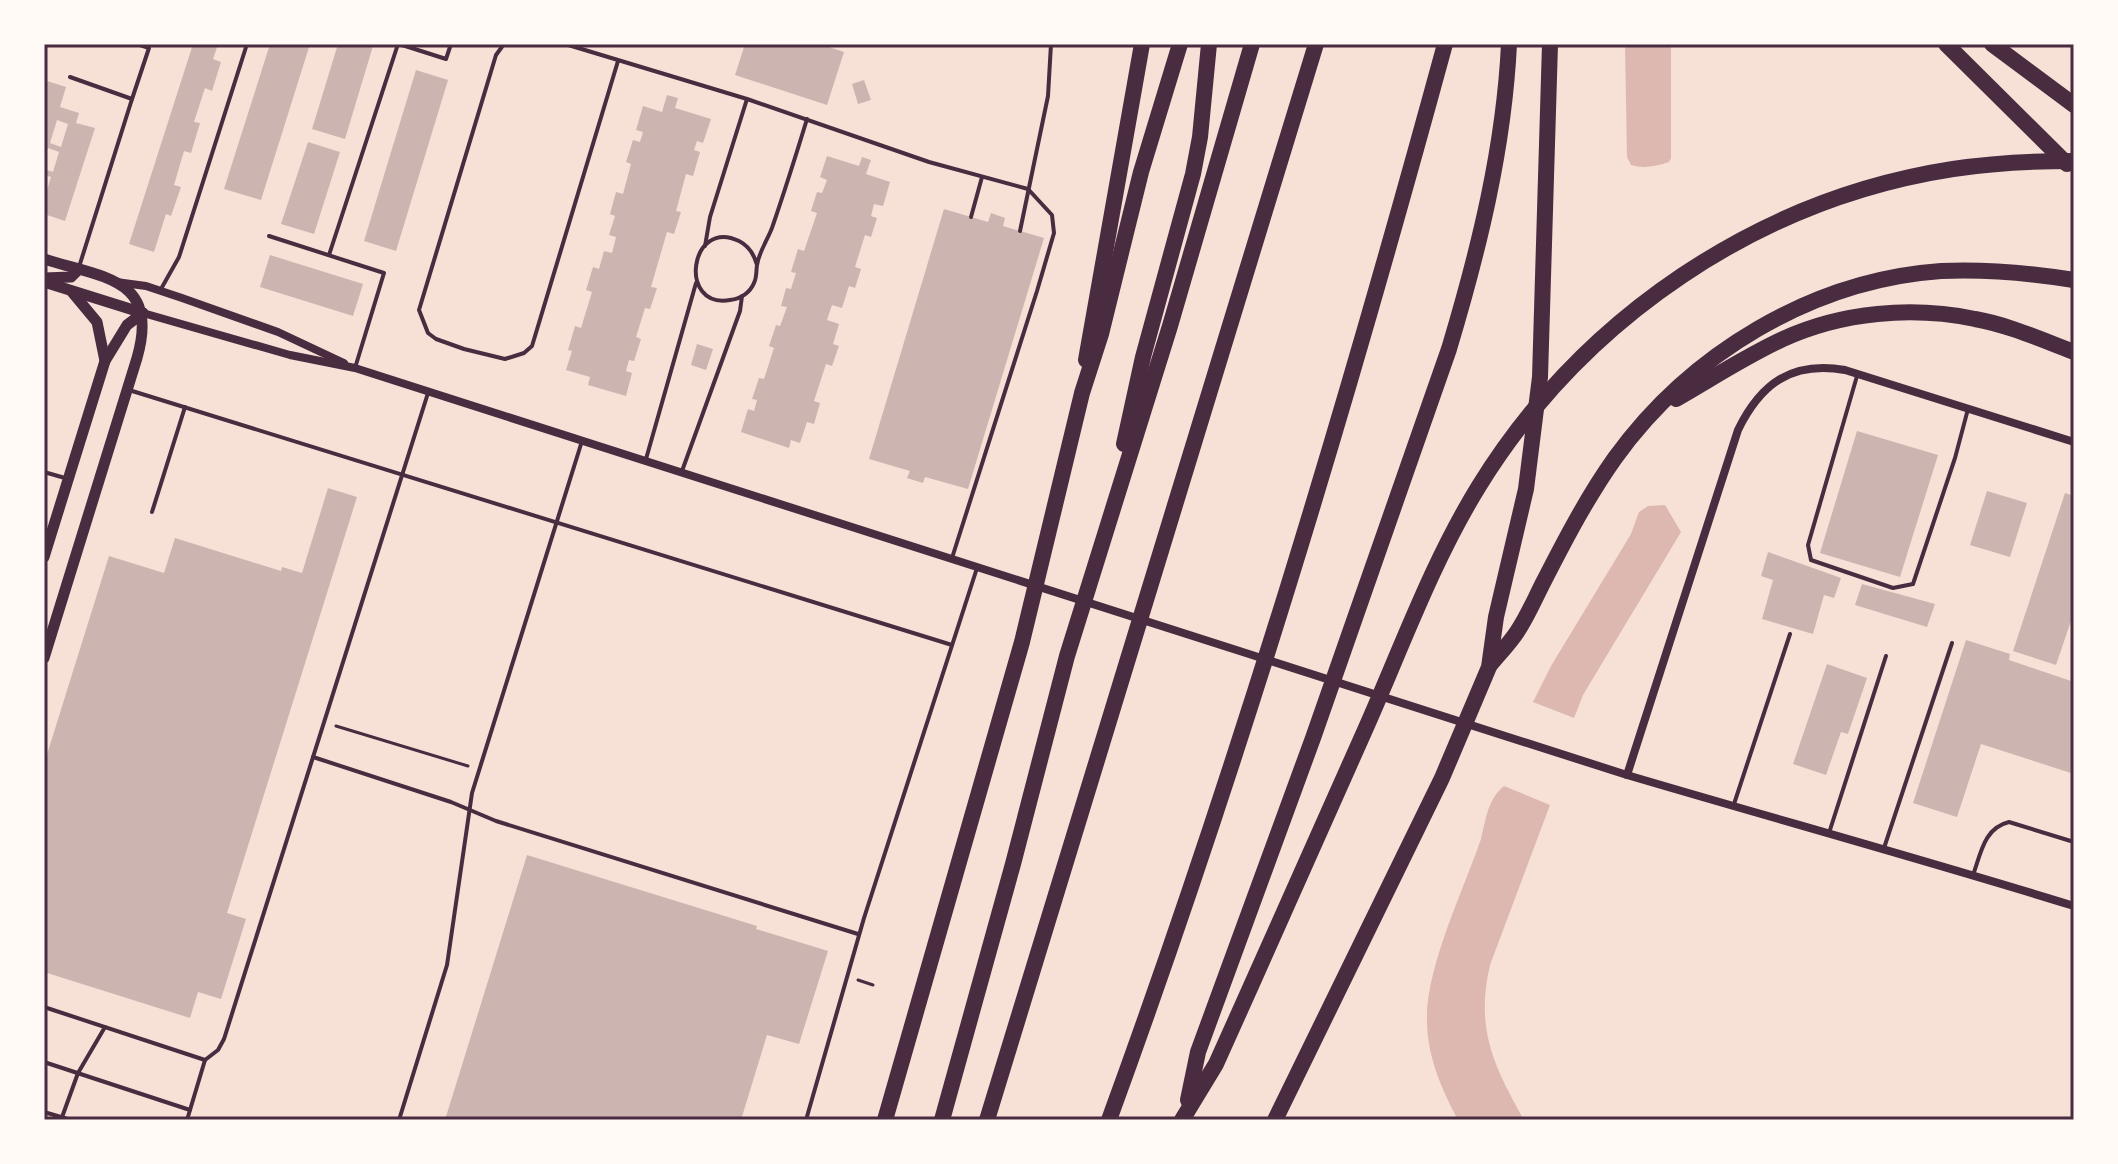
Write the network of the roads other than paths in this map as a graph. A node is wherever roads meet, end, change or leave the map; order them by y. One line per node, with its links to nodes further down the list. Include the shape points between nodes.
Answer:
1 (137, 44): 17 (lane)
2 (247, 44): 44 (lane, via 179,257)
3 (399, 44): 4 (lane, via 446,59); 35 (lane)
4 (451, 44)
5 (504, 44): 20 (lane, via 496,55 419,310 436,339 495,358 515,357 532,346)
6 (565, 44): 20 (lane)
7 (1051, 44): 30 (lane, via 1048,96)
8 (1142, 44): 53 (highway)
9 (1180, 44): 53 (highway)
10 (1316, 44): 25 (highway)
11 (1325, 44): 25 (highway)
12 (1445, 44): 102 (highway, via 1249,714)
13 (1509, 44): 93 (highway, via 1482,226 1449,349 1198,1052)
14 (1550, 44): 75 (highway, via 1540,377 1526,489)
15 (1946, 44): 28 (highway)
16 (1992, 44): 24 (highway)
17 (150, 46): 22 (lane)
18 (1208, 49): 66 (highway, via 1193,174 1143,357)
19 (1250, 51): 66 (highway)
20 (618, 61): 23 (lane)
21 (70, 77): 22 (lane)
22 (132, 99): 38 (lane)
23 (747, 99): 26 (lane); 34 (lane)
24 (2074, 105)
25 (1298, 107): 101 (highway)
26 (807, 119): 29 (lane); 37 (lane)
27 (2074, 161): 93 (highway, via 1987,164 1881,184 1751,234 1637,307 1538,403 1462,516 1216,1064)
28 (2074, 170)
29 (982, 177): 30 (lane); 31 (lane)
30 (1028, 189): 32 (lane); 68 (lane, via 1052,215 1054,233)
31 (971, 217)
32 (1020, 231)
33 (269, 236): 35 (lane)
34 (705, 246): 37 (lane, via 732,238 748,247); 42 (lane, via 695,262)
35 (329, 255): 49 (lane, via 384,273)
36 (44, 259): 38 (street)
37 (757, 265): 45 (lane, via 754,283)
38 (78, 270): 39 (street, via 71,277); 41 (street)
39 (44, 280): 43 (street)
40 (2074, 280): 55 (highway, via 1939,271 1836,293 1741,340)
41 (114, 281): 44 (street); 46 (street, via 133,293)
42 (696, 281): 45 (lane, via 715,299); 59 (lane)
43 (72, 291): 46 (street); 48 (street, via 97,322)
44 (160, 291): 49 (street, via 278,332)
45 (742, 296): 60 (lane)
46 (143, 313): 48 (street, via 127,325); 49 (street); 51 (street, via 141,344)
47 (2074, 352): 55 (highway, via 1975,318 1923,312 1867,315 1786,337)
48 (105, 361): 63 (street)
49 (355, 368): 52 (street)
50 (1858, 374): 56 (street); 56 (lane, via 1808,545 1811,560 1893,588 1913,584); 77 (street, via 1824,366 1786,375 1755,401 1738,430)
51 (128, 389): 54 (lane); 74 (street)
52 (429, 391): 57 (street); 62 (lane)
53 (1082, 393): 99 (highway, via 1022,642)
54 (185, 407): 62 (lane); 64 (lane)
55 (1657, 409): 75 (highway, via 1602,479 1519,630)
56 (1968, 409): 58 (street)
57 (583, 439): 59 (street); 65 (lane)
58 (2074, 442)
59 (646, 459): 60 (street)
60 (682, 471): 68 (street)
61 (44, 472): 63 (lane)
62 (401, 475): 65 (lane); 76 (lane)
63 (68, 479): 67 (street)
64 (152, 512)
65 (556, 522): 72 (lane); 79 (lane)
66 (1100, 551): 100 (highway)
67 (44, 557)
68 (952, 558): 69 (street)
69 (978, 567): 72 (lane); 77 (street)
70 (1790, 634): 78 (lane)
71 (1952, 643): 82 (lane)
72 (952, 645): 85 (lane)
73 (1886, 656): 80 (lane)
74 (44, 658)
75 (1488, 671): 103 (highway, via 1442,778)
76 (313, 757): 79 (lane); 88 (lane, via 224,1039)
77 (1627, 775): 78 (street)
78 (1733, 806): 80 (street)
79 (469, 810): 85 (lane); 97 (lane, via 447,965)
80 (1828, 835): 82 (street)
81 (2074, 842): 83 (lane, via 2009,822 1999,825 1984,843)
82 (1884, 848): 83 (street)
83 (1973, 875): 84 (street)
84 (2074, 906)
85 (859, 934): 98 (lane)
86 (44, 1007): 87 (lane)
87 (105, 1027): 88 (lane); 90 (lane)
88 (205, 1060): 91 (lane)
89 (44, 1062): 90 (lane)
90 (78, 1073): 91 (lane); 94 (lane)
91 (190, 1110): 96 (lane)
92 (44, 1112): 94 (lane)
93 (1184, 1116)
94 (62, 1119): 95 (lane)
95 (71, 1120)
96 (187, 1120)
97 (399, 1120)
98 (806, 1120)
99 (885, 1120)
100 (942, 1120)
101 (987, 1120)
102 (1109, 1120)
103 (1275, 1120)

